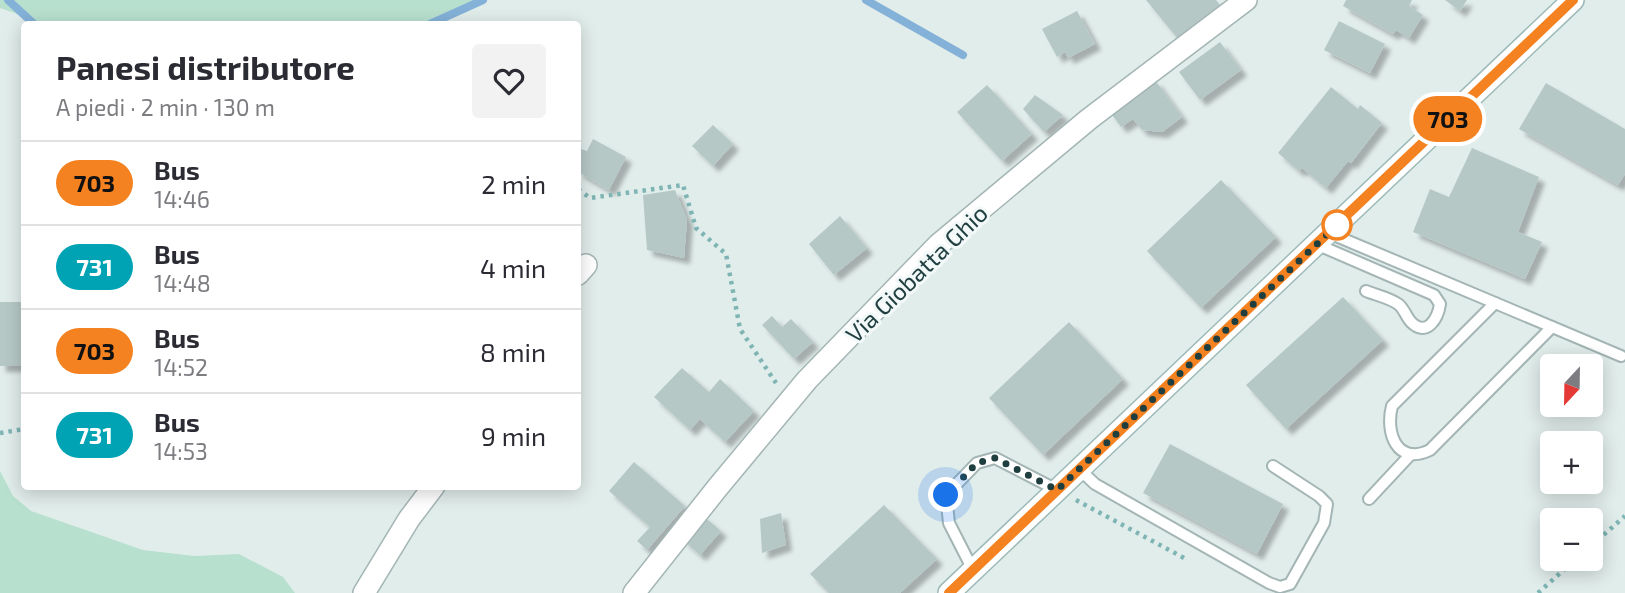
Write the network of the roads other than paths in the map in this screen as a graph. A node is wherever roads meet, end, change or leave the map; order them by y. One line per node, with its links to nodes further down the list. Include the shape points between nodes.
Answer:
1 (1246, 0): 16 (street, Via Giobatta Ghio, via 1089,119 938,245 789,402)
2 (1573, 0): 3 (street)
3 (1322, 238): 4 (lane, via 1434,295 1440,304 1438,315 1433,324 1418,327 1400,305); 5 (lane); 10 (street)
4 (1366, 291)
5 (1495, 303): 6 (lane); 8 (lane, via 1392,406 1388,421 1392,438)
6 (1552, 327): 7 (lane); 8 (lane, via 1430,450)
7 (1621, 356)
8 (1411, 454): 13 (lane)
9 (1273, 466): 10 (lane, via 1327,504 1324,523 1290,584 1280,587 1095,484)
10 (1079, 469): 12 (street)
11 (431, 490): 15 (street)
12 (1057, 490): 14 (street); 14 (lane, via 995,458 977,463 946,495 949,523)
13 (1370, 499)
14 (973, 570): 17 (street)
15 (364, 593)
16 (634, 593)
17 (949, 593)

